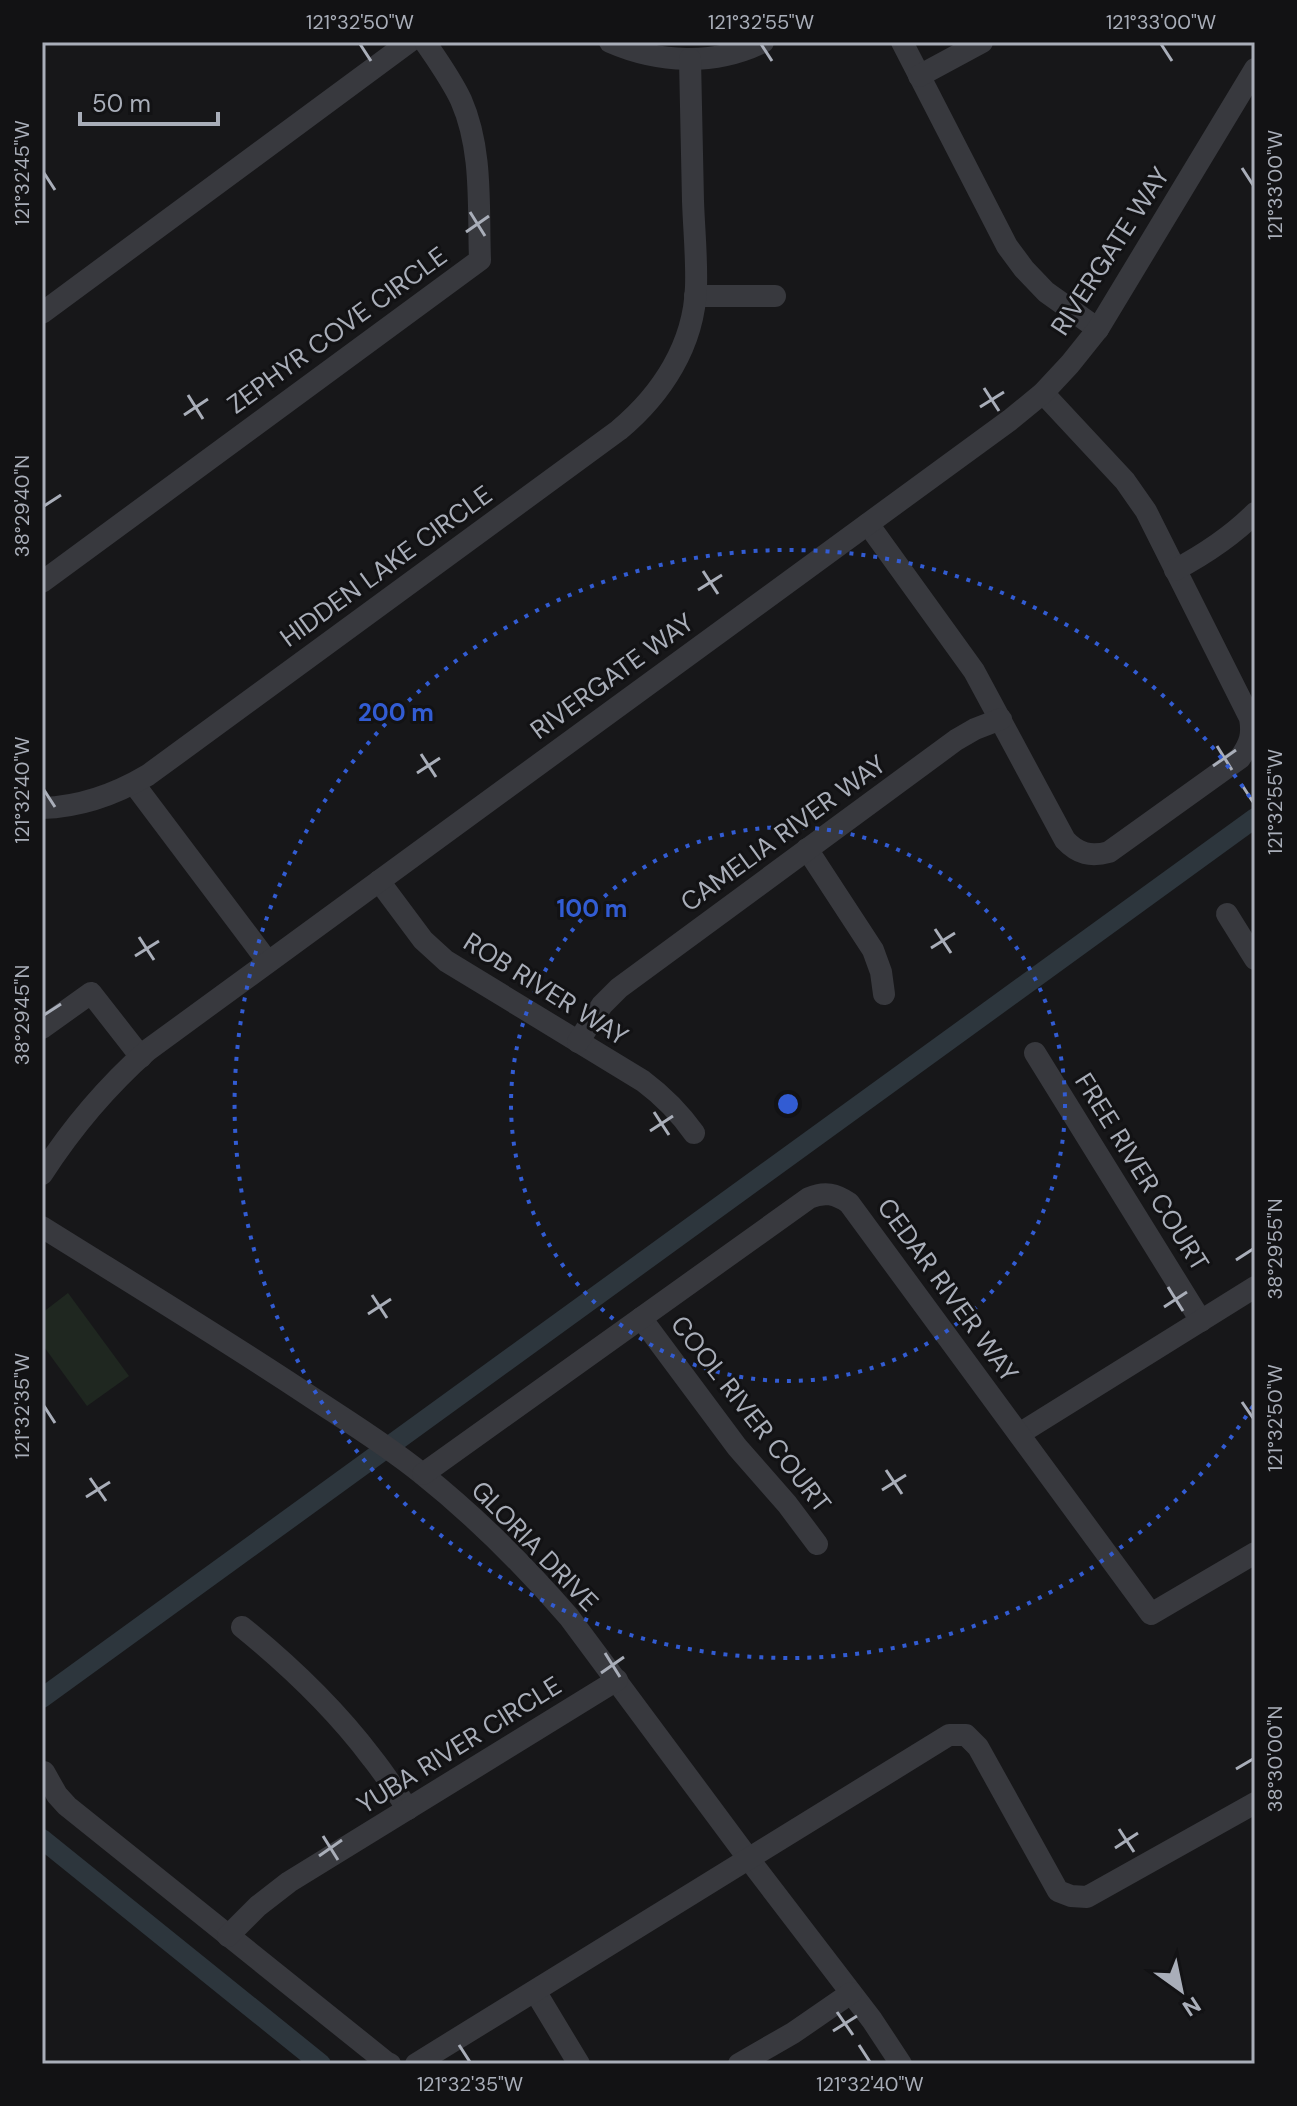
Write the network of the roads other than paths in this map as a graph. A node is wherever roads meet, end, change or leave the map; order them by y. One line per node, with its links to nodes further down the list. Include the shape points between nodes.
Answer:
1 (409, 42): 12 (street)
2 (425, 42): 18 (street, ZEPHYR COVE CIRCLE, via 449,76 471,132 480,260)
3 (610, 42): 7 (street, via 663,58)
4 (763, 42): 7 (street, via 735,53)
5 (902, 42): 9 (street)
6 (982, 42): 9 (street)
7 (690, 59): 10 (street, HIDDEN LAKE CIRCLE)
8 (1255, 69): 13 (street, RIVERGATE WAY)
9 (919, 76): 13 (street, via 1007,246 1046,292)
10 (695, 296): 11 (street); 20 (street, HIDDEN LAKE CIRCLE, via 673,368 637,415)
11 (775, 296)
12 (42, 313)
13 (1098, 329): 14 (street, RIVERGATE WAY)
14 (1043, 393): 16 (street, RIVERGATE WAY); 17 (street, via 1125,481)
15 (1255, 513): 17 (street, via 1216,547)
16 (868, 524): 19 (street, via 974,671); 23 (street, RIVERGATE WAY)
17 (1175, 570): 19 (street, via 1250,718 1252,738 1240,758 1109,852 1084,854 1065,840)
18 (42, 582)
19 (1001, 719): 22 (street, CAMELIA RIVER WAY, via 956,740)
20 (134, 784): 21 (street, HIDDEN LAKE CIRCLE, via 77,804); 26 (street)
21 (42, 808)
22 (807, 849): 27 (street, via 873,950); 29 (street, CAMELIA RIVER WAY, via 619,988)
23 (379, 881): 26 (street, RIVERGATE WAY); 29 (street, ROB RIVER WAY, via 423,940 446,961)
24 (1227, 914): 25 (street)
25 (1255, 959)
26 (268, 962): 31 (street, RIVERGATE WAY)
27 (884, 994)
28 (42, 1028): 31 (street, via 91,993)
29 (578, 1042): 32 (street, ROB RIVER WAY, via 659,1093)
30 (1035, 1053): 37 (street, FREE RIVER COURT)
31 (141, 1057): 33 (street, RIVERGATE WAY, via 82,1117)
32 (694, 1133)
33 (42, 1174)
34 (42, 1227): 39 (street, GLORIA DRIVE, via 252,1358)
35 (1255, 1287): 37 (street)
36 (641, 1318): 38 (street, CEDAR RIVER WAY, via 809,1198 838,1195); 39 (street, CEDAR RIVER WAY); 40 (street, COOL RIVER COURT)
37 (1201, 1321): 38 (street)
38 (1019, 1434): 41 (street, CEDAR RIVER WAY, via 1151,1614)
39 (423, 1474): 43 (street, GLORIA DRIVE, via 538,1581)
40 (817, 1544)
41 (1255, 1553)
42 (242, 1627): 46 (street, via 335,1713)
43 (617, 1680): 46 (street, YUBA RIVER CIRCLE); 47 (street, GLORIA DRIVE)
44 (44, 1772): 48 (street, via 67,1806)
45 (1255, 1803): 47 (street, via 1087,1897 1071,1896 1058,1891 978,1747 966,1735 949,1735)
46 (408, 1809): 48 (street, YUBA RIVER CIRCLE, via 289,1882)
47 (748, 1858): 49 (street); 50 (street, GLORIA DRIVE)
48 (228, 1936): 51 (street)
49 (535, 1991): 52 (street); 53 (street)
50 (851, 1993): 54 (street); 55 (street, GLORIA DRIVE)
51 (390, 2064)
52 (416, 2064)
53 (579, 2064)
54 (739, 2064)
55 (901, 2064)

